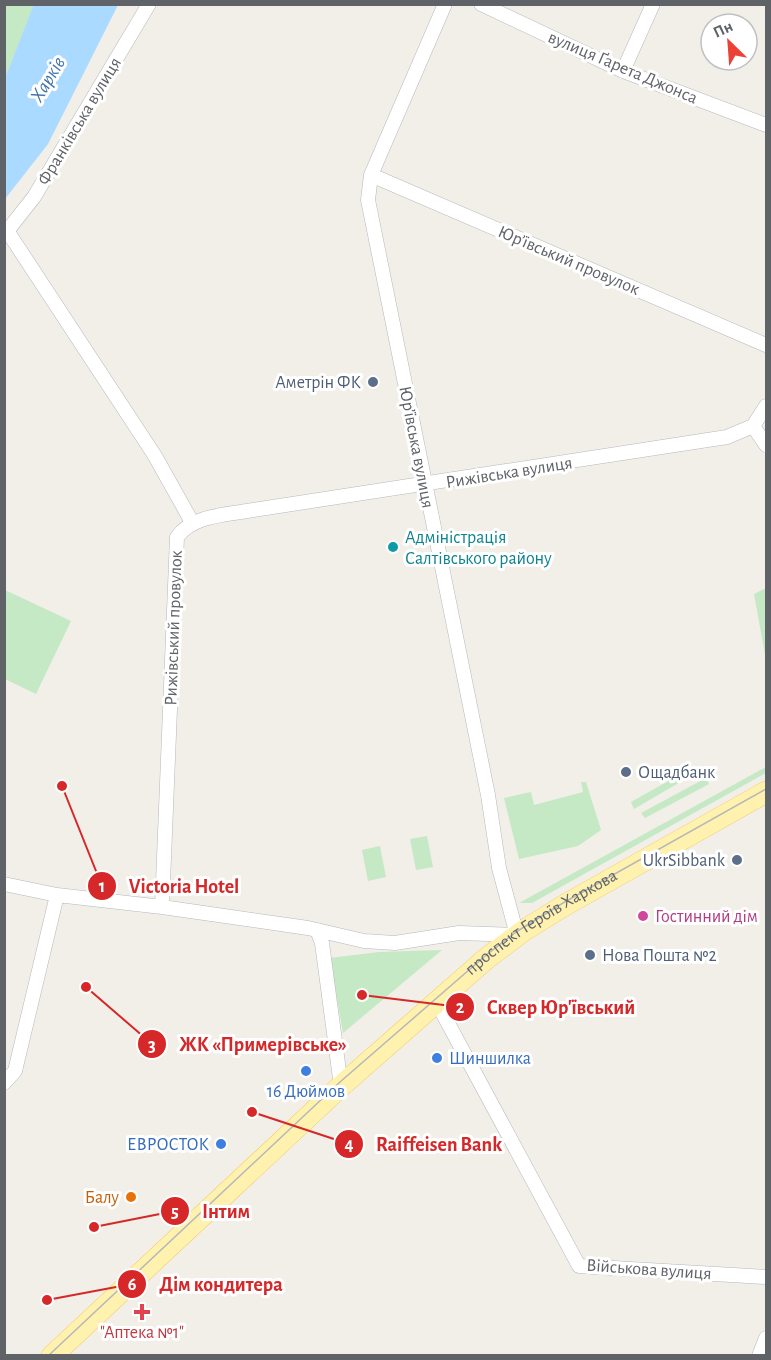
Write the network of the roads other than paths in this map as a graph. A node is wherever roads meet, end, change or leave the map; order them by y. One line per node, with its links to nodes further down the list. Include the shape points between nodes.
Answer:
1 (149, 4): 8 (street, Франківська вулиця, via 34,197)
2 (445, 4): 7 (street, Юр’ївська вулиця)
3 (481, 4): 5 (street, вулиця Ґарета Джонса)
4 (653, 4): 5 (street)
5 (623, 71): 6 (street, вулиця Ґарета Джонса)
6 (766, 125)
7 (371, 175): 9 (street, Юр’ївський провулок); 13 (street, Юр’ївська вулиця, via 368,200)
8 (6, 233): 14 (street, via 155,456)
9 (766, 345)
10 (766, 406): 11 (street)
11 (753, 426): 12 (street); 13 (street, Рижівська вулиця, via 727,437)
12 (766, 445)
13 (424, 486): 14 (street, Рижівська вулиця, via 247,511); 20 (street, Юр’ївська вулиця, via 488,795 499,868)
14 (193, 524): 18 (street, Рижівський провулок, via 183,528 177,537)
15 (766, 792): 20 (main road, проспект Героїв Харкова)
16 (4, 884): 17 (street)
17 (57, 895): 18 (street); 22 (street, via 15,1071)
18 (162, 907): 19 (street)
19 (317, 930): 20 (street, via 364,941 394,943 459,933); 23 (street)
20 (517, 935): 21 (main road, проспект Героїв Харкова)
21 (436, 1001): 23 (main road, проспект Героїв Харкова); 24 (street, Військова вулиця, via 579,1266)
22 (4, 1083)
23 (341, 1086): 26 (main road, проспект Героїв Харкова)
24 (766, 1277)
25 (766, 1338): 27 (street)
26 (52, 1356)
27 (759, 1356)

